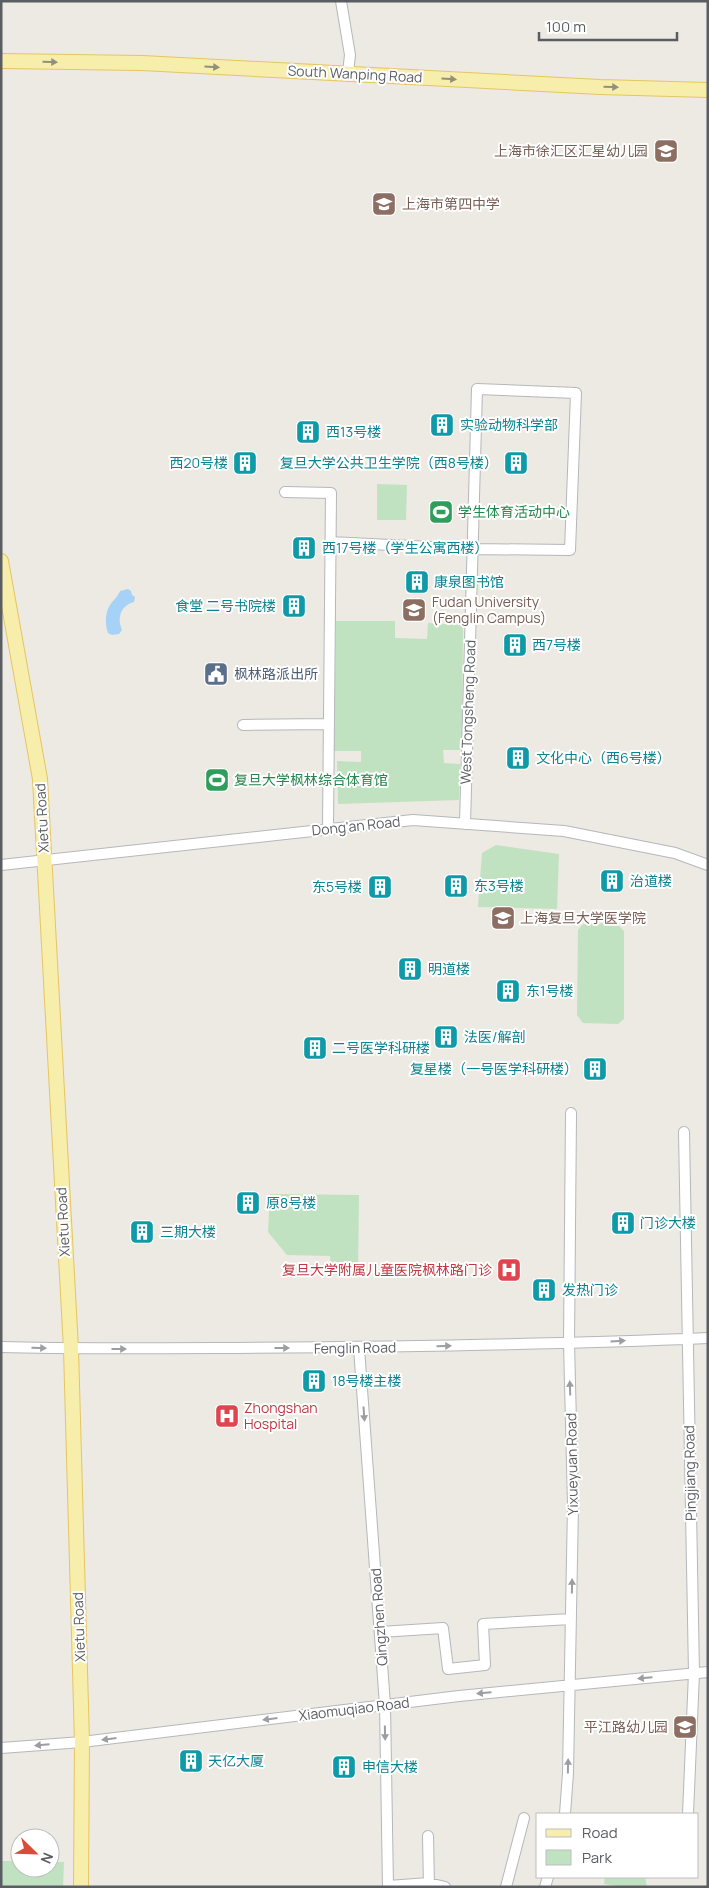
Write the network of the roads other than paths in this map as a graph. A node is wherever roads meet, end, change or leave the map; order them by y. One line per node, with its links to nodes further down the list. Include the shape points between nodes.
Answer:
1 (341, 1): 3 (street, via 350,55)
2 (1, 61): 3 (main road, South Wanping Road, one-way to 3, via 142,63)
3 (348, 73): 4 (main road, South Wanping Road, one-way to 4)
4 (708, 90)
5 (285, 492): 6 (street, via 331,492)
6 (330, 542): 7 (street); 9 (street)
7 (473, 549): 7 (street, West Tongsheng Road, via 477,390 576,393 570,550); 11 (street, West Tongsheng Road)
8 (1, 561): 13 (main road, Xietu Road, via 40,779)
9 (328, 724): 10 (street); 12 (street)
10 (243, 725)
11 (465, 824): 12 (street, Dong'an Road, via 413,820); 15 (street, Dong'an Road, via 564,830 674,853)
12 (328, 829): 13 (street, Dong'an Road)
13 (44, 860): 14 (street, Dong'an Road); 23 (main road, Xietu Road)
14 (1, 865)
15 (708, 865)
16 (571, 1113): 20 (street, Yixueyuan Road)
17 (684, 1132): 19 (street, Pingjiang Road)
18 (708, 1338): 19 (street, Fenglin Road)
19 (687, 1339): 20 (street, Fenglin Road, one-way to 19); 27 (street, Pingjiang Road)
20 (569, 1344): 22 (street, Fenglin Road, one-way to 20); 24 (street, Yixueyuan Road, one-way to 20, via 573,1505)
21 (1, 1347): 23 (street, Fenglin Road, one-way to 23)
22 (359, 1348): 23 (street, Fenglin Road, one-way to 22); 25 (street, Qingzhen Road, one-way to 25)
23 (70, 1349): 30 (main road, Xietu Road)
24 (571, 1619): 25 (street, via 483,1624 485,1666 448,1669 443,1628); 28 (street, Yixueyuan Road)
25 (380, 1632): 29 (street, Qingzhen Road)
26 (708, 1672): 27 (street, Xiaomuqiao Road)
27 (694, 1673): 28 (street, Xiaomuqiao Road, one-way to 28); 33 (street, Pingjiang Road)
28 (569, 1685): 29 (street, Xiaomuqiao Road, one-way to 29); 32 (street, Yixueyuan Road, one-way to 28)
29 (385, 1705): 30 (street, Xiaomuqiao Road, one-way to 30); 37 (street, Qingzhen Road, one-way to 37)
30 (82, 1742): 31 (street, Xiaomuqiao Road, one-way to 31); 38 (main road, Xietu Road)
31 (1, 1748)
32 (565, 1813)
33 (688, 1813)
34 (524, 1818): 40 (street)
35 (428, 1836): 36 (street)
36 (429, 1885): 37 (street); 39 (street)
37 (388, 1886)
38 (80, 1887)
39 (445, 1887)
40 (506, 1887)

